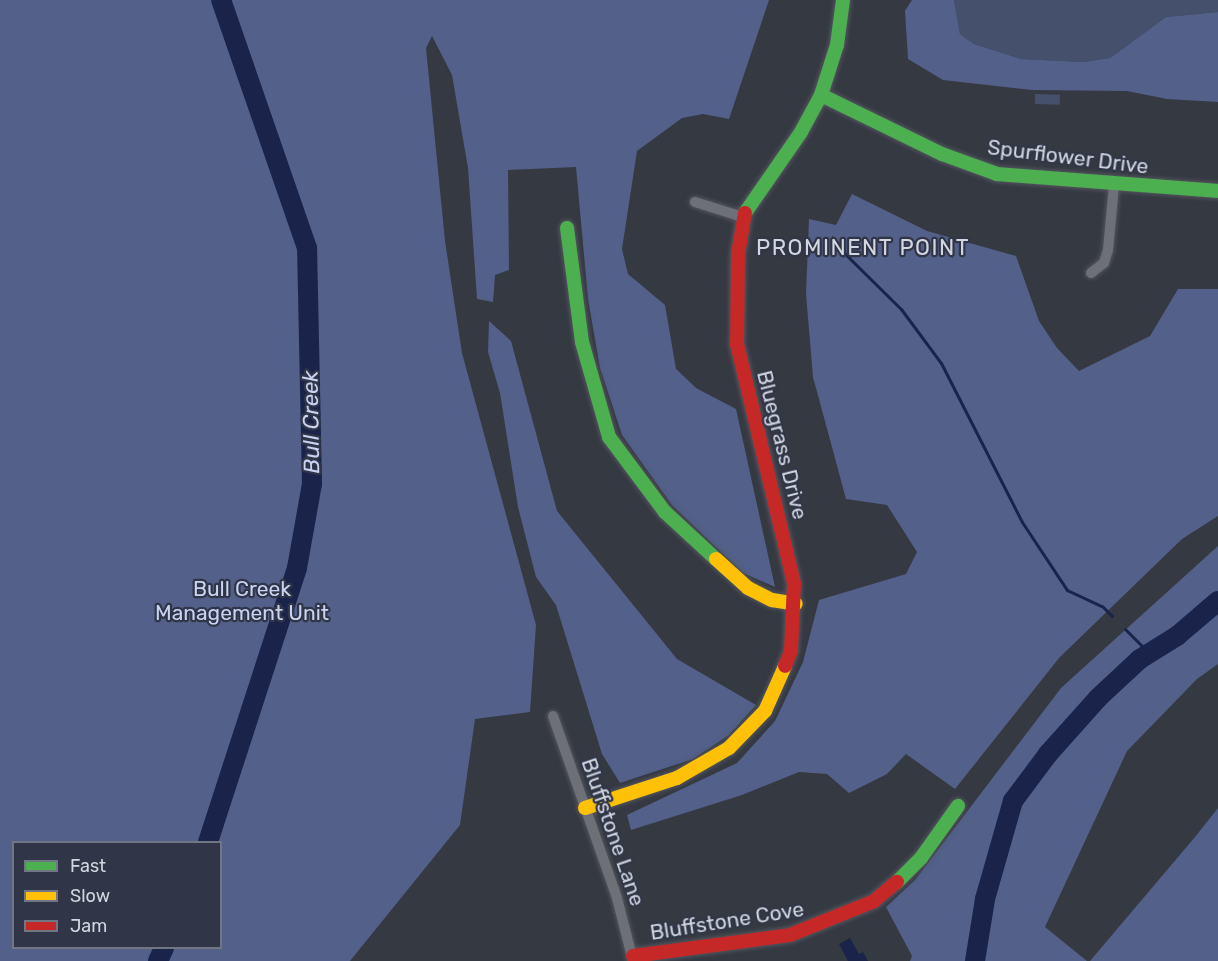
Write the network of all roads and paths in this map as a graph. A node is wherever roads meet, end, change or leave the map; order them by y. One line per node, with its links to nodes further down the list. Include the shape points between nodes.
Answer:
1 (843, 0): 2 (street, Bluegrass Drive, via 837,45)
2 (821, 95): 3 (street, Spurflower Drive, via 969,166 997,174); 6 (street, Bluegrass Drive, via 801,132 759,186)
3 (1114, 185): 4 (street, Spurflower Drive); 8 (street, via 1108,250 1104,263)
4 (1218, 191)
5 (695, 202): 6 (street)
6 (743, 217): 9 (street, Bluegrass Drive, via 737,344 791,567)
7 (567, 228): 9 (street, via 582,342 592,390 609,437 665,512 748,588 772,600)
8 (1091, 273)
9 (796, 604): 12 (street, Bluegrass Drive, via 791,651 783,675 749,731 699,768)
10 (553, 716): 12 (street, Bluffstone Lane)
11 (958, 806): 13 (street, Bluffstone Cove, via 921,858 902,877 874,901 844,916 790,935)
12 (585, 808): 13 (street, Bluffstone Lane)
13 (633, 959)

